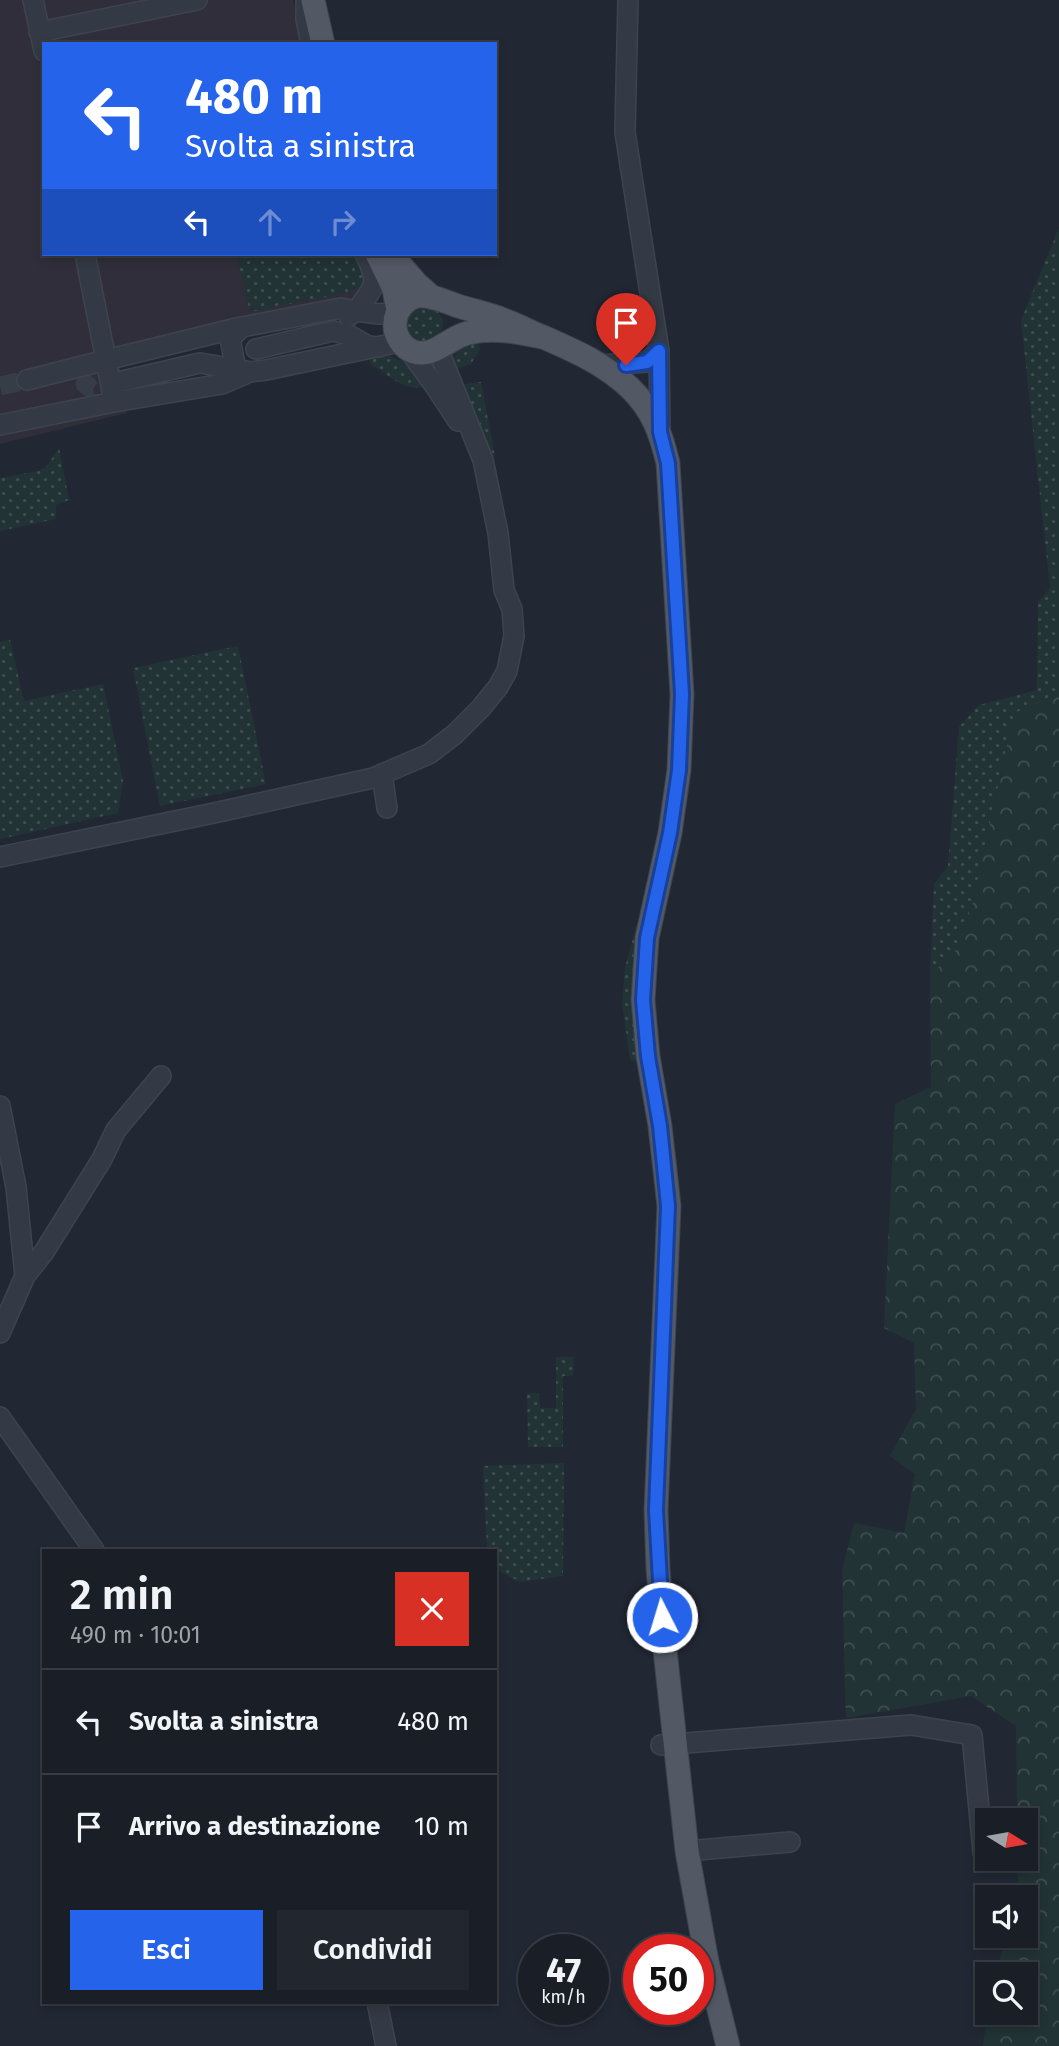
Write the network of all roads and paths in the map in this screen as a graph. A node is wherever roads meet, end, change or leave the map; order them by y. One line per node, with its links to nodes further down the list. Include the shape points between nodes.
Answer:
1 (33, 0): 5 (street)
2 (197, 0): 5 (street)
3 (309, 0): 6 (street, via 306,19); 7 (main road); 8 (main road)
4 (628, 0): 23 (street, via 625,132)
5 (39, 32): 9 (street)
6 (311, 42)
7 (318, 42)
8 (322, 42)
9 (42, 43)
10 (86, 256): 26 (street)
11 (366, 256): 15 (street, via 374,282)
12 (378, 256): 16 (main road, via 394,289)
13 (393, 256): 14 (main road)
14 (435, 298): 16 (main road, via 417,296); 19 (main road); 21 (main road, via 451,317 449,336)
15 (356, 310): 16 (street); 17 (street); 18 (street, via 341,308)
16 (398, 311): 20 (main road)
17 (333, 331): 20 (street, via 368,346); 22 (street)
18 (236, 333): 25 (street); 26 (street)
19 (542, 337): 21 (main road, via 505,330 470,332); 24 (main road)
20 (396, 346): 21 (main road, via 423,353); 25 (street, via 266,370); 31 (street, via 435,386)
21 (441, 346): 31 (street)
22 (256, 349)
23 (659, 351): 24 (street, via 647,362); 30 (street)
24 (602, 365): 30 (main road, via 631,388)
25 (243, 370): 26 (street, via 200,363); 28 (street, via 222,384)
26 (116, 371): 27 (street); 28 (street)
27 (27, 380)
28 (114, 401): 29 (street)
29 (0, 425)
30 (660, 432): 41 (main road, via 668,463 682,694 679,770 647,938 643,1000 668,1206 656,1510)
31 (477, 447): 32 (street, via 498,533 504,590 512,609 514,636 507,671 481,708 455,734 429,754)
32 (382, 774): 33 (street); 34 (street)
33 (387, 808)
34 (0, 857)
35 (160, 1076): 37 (street, via 116,1130 95,1171)
36 (0, 1106): 37 (street, via 16,1187)
37 (25, 1276): 38 (street)
38 (0, 1333)
39 (0, 1417): 40 (street)
40 (93, 1549)
41 (668, 1745): 42 (street, via 911,1725 972,1735); 44 (main road)
42 (979, 1808)
43 (790, 1842): 44 (street)
44 (687, 1851): 47 (main road)
45 (377, 2004): 46 (street)
46 (386, 2046)
47 (727, 2046)

